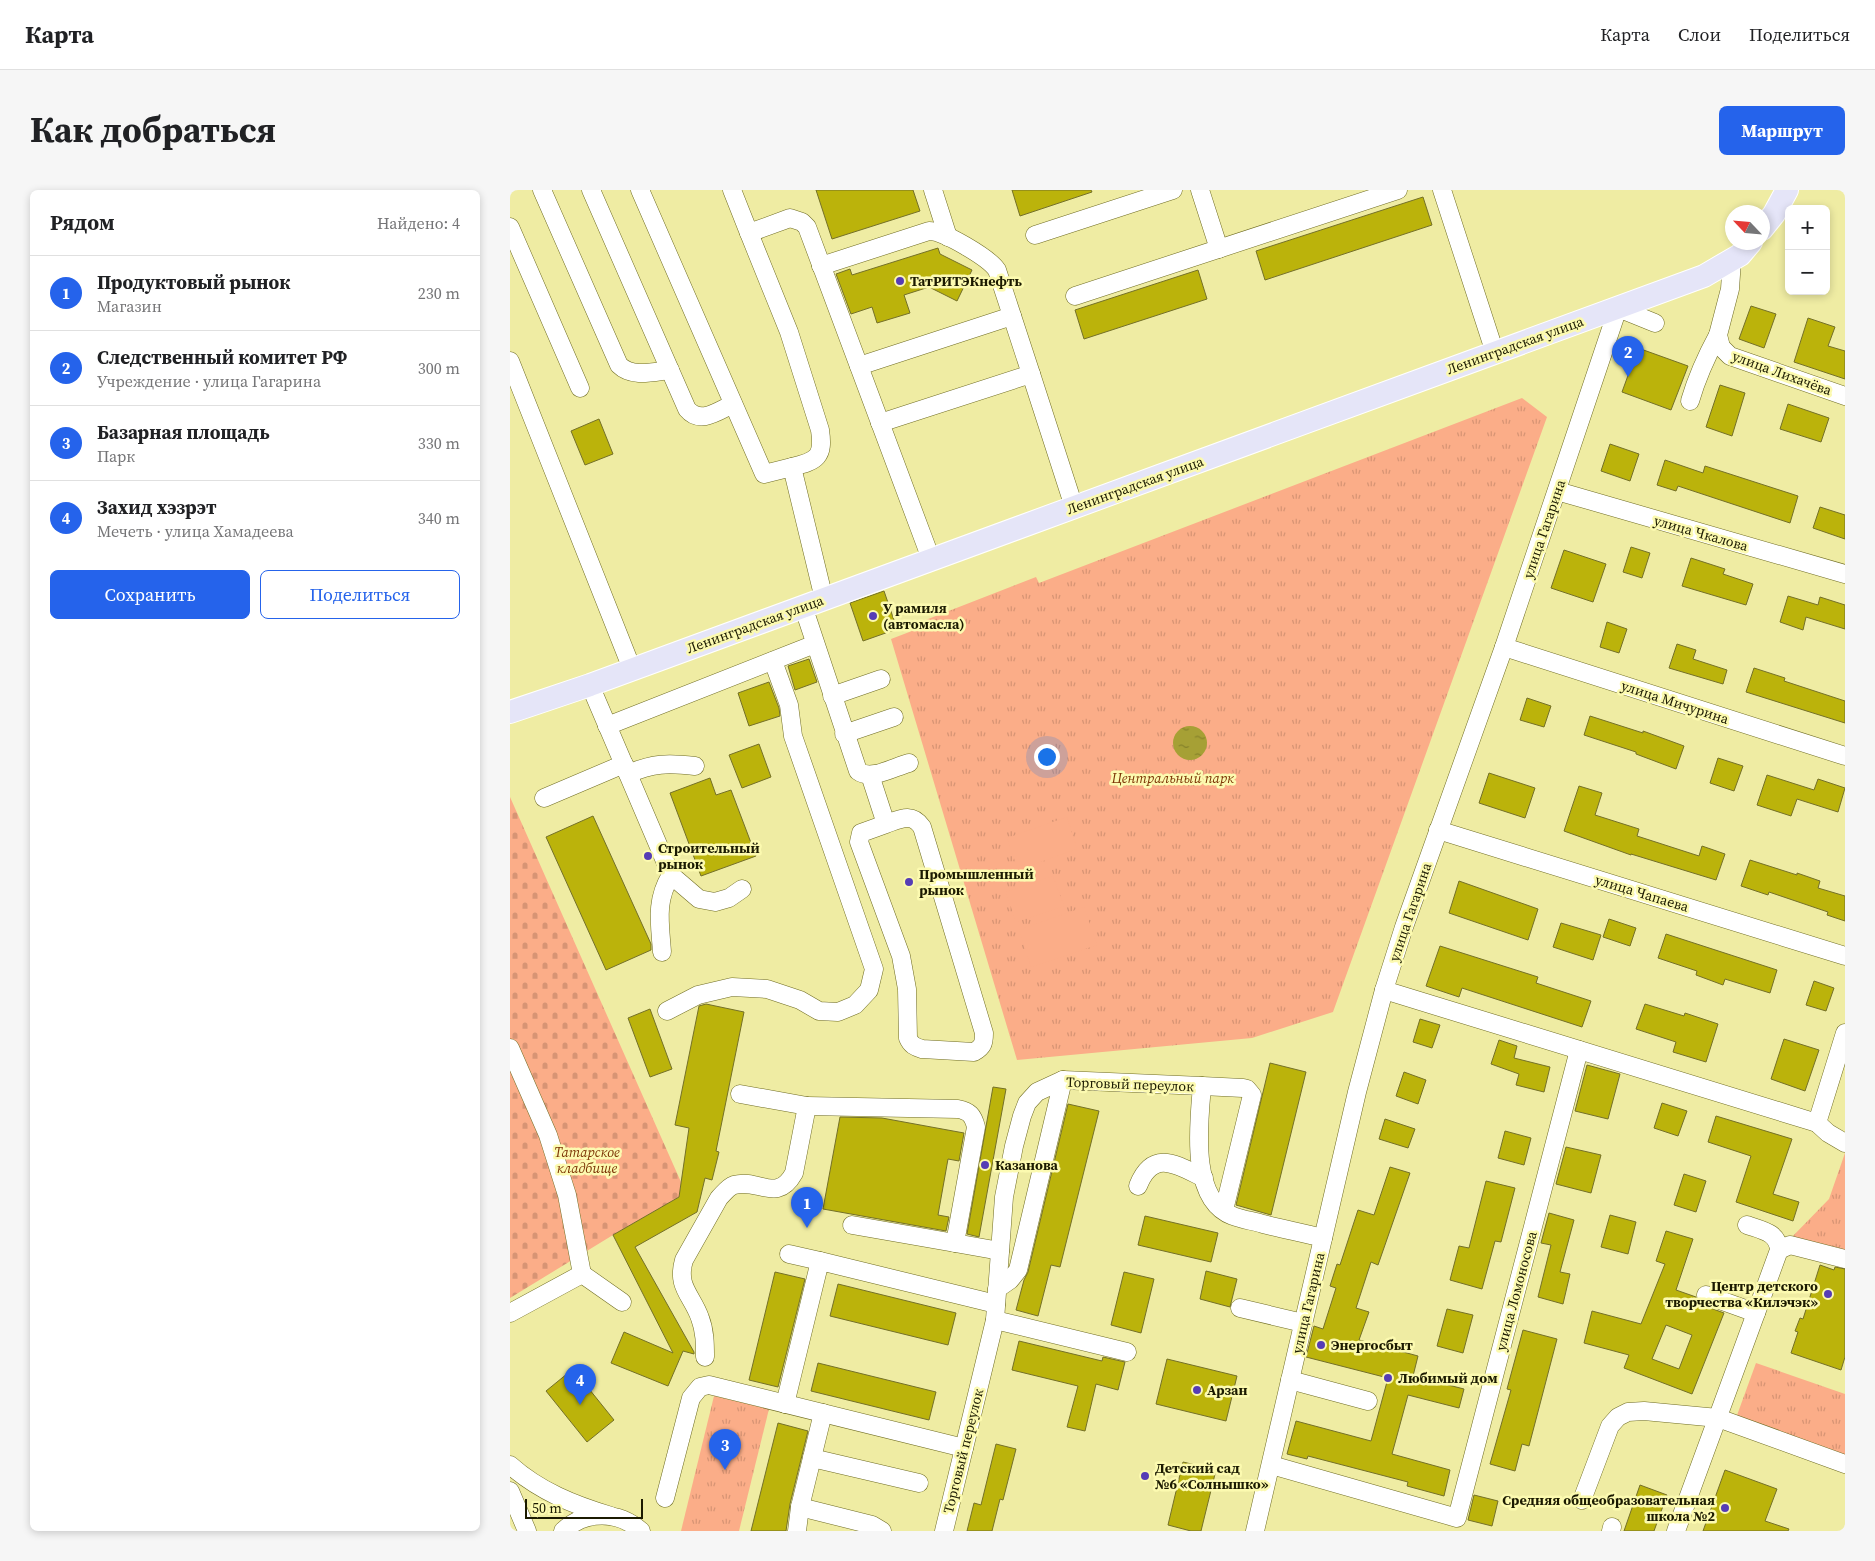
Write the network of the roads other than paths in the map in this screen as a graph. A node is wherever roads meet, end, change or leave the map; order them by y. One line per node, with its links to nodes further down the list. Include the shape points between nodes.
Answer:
1 (542, 190): 28 (street, via 619,365 630,373)
2 (591, 190): 28 (street)
3 (640, 190): 33 (street)
4 (732, 190): 13 (street)
5 (933, 190): 15 (street)
6 (1173, 190): 14 (street)
7 (1200, 190): 16 (street)
8 (1398, 190): 16 (street)
9 (1442, 190): 25 (street)
10 (1787, 190): 11 (main road)
11 (1770, 219)
12 (510, 227): 30 (street)
13 (749, 233): 19 (street, via 790,218 796,219 807,227); 35 (street, via 789,332 820,430 822,446 817,457 809,463)
14 (1035, 235)
15 (948, 237): 19 (street, via 929,231); 22 (street, via 994,266)
16 (1219, 249): 20 (street)
17 (1744, 250): 18 (main road, Ленинградская улица)
18 (1732, 260): 21 (main road, Ленинградская улица, via 1704,276); 24 (street, via 1730,289)
19 (821, 266): 27 (street)
20 (1075, 296)
21 (1618, 308): 23 (street); 25 (main road, Ленинградская улица); 36 (street, улица Гагарина)
22 (1012, 316): 27 (street); 29 (street)
23 (1655, 323)
24 (1718, 336): 31 (street, улица Лихачёва, via 1721,347 1730,356); 32 (street, via 1700,371)
25 (1495, 353): 37 (main road, Ленинградская улица)
26 (510, 361): 45 (street)
27 (859, 366): 34 (street)
28 (670, 370): 33 (street, via 691,414 704,417)
29 (1031, 374): 34 (street); 37 (street)
30 (580, 388)
31 (1845, 396)
32 (1690, 401)
33 (734, 404): 35 (street, via 764,474)
34 (880, 423): 38 (street)
35 (792, 467): 40 (street)
36 (1557, 491): 39 (street, улица Чкалова); 43 (street, улица Гагарина)
37 (1074, 507): 38 (main road, Ленинградская улица)
38 (931, 559): 40 (main road, Ленинградская улица)
39 (1845, 574)
40 (824, 599): 41 (main road, Ленинградская улица)
41 (803, 606): 42 (street); 45 (main road, Ленинградская улица)
42 (815, 644): 44 (street); 48 (street)
43 (1504, 647): 53 (street, улица Мичурина); 60 (street, улица Гагарина)
44 (773, 661): 51 (street); 66 (street, via 789,705 793,736 874,969 868,990 855,1005 838,1012 818,1011 800,1000 766,989 732,987 698,995)
45 (632, 669): 47 (main road, Ленинградская улица)
46 (882, 680): 48 (street)
47 (590, 685): 49 (main road, Ленинградская улица); 51 (street)
48 (832, 696): 52 (street)
49 (512, 708)
50 (894, 717): 52 (street)
51 (607, 726): 56 (street)
52 (844, 734): 57 (street, via 858,772)
53 (1845, 756)
54 (909, 763): 57 (street)
55 (695, 766): 56 (street, via 660,764)
56 (626, 769): 58 (street); 61 (street)
57 (870, 775): 59 (street)
58 (544, 798)
59 (886, 824): 59 (street, via 861,833 859,842 902,956 910,1044 922,1049 974,1052 984,1042 984,1033 922,827 918,821 906,817)
60 (1438, 830): 64 (street, улица Чапаева); 65 (street, улица Гагарина)
61 (671, 875): 62 (street, via 699,899 716,902); 63 (street, via 660,900)
62 (742, 889)
63 (662, 952)
64 (1845, 956)
65 (1384, 990): 69 (street); 81 (street, улица Гагарина)
66 (667, 1011)
67 (1845, 1033): 74 (street)
68 (510, 1048): 88 (street, via 548,1135 567,1195)
69 (1579, 1050): 74 (street); 115 (street, улица Ломоносова)
70 (1063, 1080): 71 (street, Торговый переулок); 84 (street, Торговый переулок, via 1037,1092 1022,1116 1004,1196); 91 (street, via 1018,1270)
71 (1202, 1086): 76 (street, Торговый переулок, via 1198,1130); 78 (street, via 1243,1088 1252,1095)
72 (740, 1094): 73 (street)
73 (807, 1106): 82 (street, via 958,1108 967,1111 974,1118 976,1127); 97 (street, via 794,1173 789,1183 775,1190 747,1184 727,1189 684,1260 681,1280 702,1323)
74 (1817, 1123): 75 (street)
75 (1845, 1143)
76 (1204, 1178): 77 (street, via 1168,1162 1152,1165); 78 (street, Торговый переулок, via 1211,1196)
77 (1138, 1186)
78 (1224, 1210): 81 (street, Торговый переулок, via 1232,1216)
79 (1747, 1224): 83 (street, via 1775,1236)
80 (852, 1226): 82 (street)
81 (1323, 1238): 95 (street, улица Гагарина)
82 (955, 1243): 84 (street)
83 (1779, 1250): 86 (street, via 1790,1245); 94 (street)
84 (1000, 1251): 91 (street, Торговый переулок)
85 (789, 1254): 87 (street)
86 (1845, 1259)
87 (820, 1261): 91 (street); 100 (street)
88 (582, 1274): 90 (street); 93 (street)
89 (1706, 1295): 94 (street)
90 (622, 1302)
91 (996, 1304): 96 (street); 103 (street, Торговый переулок)
92 (1240, 1308): 95 (street)
93 (510, 1313)
94 (1756, 1313): 102 (street)
95 (1303, 1323): 98 (street, улица Гагарина)
96 (1127, 1352)
97 (705, 1357)
98 (1290, 1380): 99 (street); 107 (street, улица Гагарина)
99 (1368, 1401)
100 (785, 1404): 101 (street); 110 (street, via 709,1385 700,1387 690,1398)
101 (823, 1413): 103 (street); 104 (street)
102 (1718, 1418): 105 (street); 111 (street, via 1644,1411 1628,1412 1618,1417 1610,1426); 124 (street)
103 (964, 1448): 122 (street, Торговый переулок)
104 (812, 1458): 108 (street); 112 (street)
105 (1845, 1464)
106 (510, 1465): 114 (street, via 545,1491)
107 (1270, 1465): 115 (street, улица Ломоносова); 123 (street, улица Гагарина)
108 (919, 1483)
109 (510, 1490): 113 (street)
110 (665, 1498)
111 (1582, 1500)
112 (800, 1508): 120 (street); 121 (street, via 872,1525)
113 (519, 1510): 117 (street); 118 (street)
114 (611, 1516): 116 (street, via 592,1516); 119 (street, via 625,1520)
115 (1456, 1524)
116 (564, 1530)
117 (516, 1531)
118 (527, 1531)
119 (641, 1531)
120 (798, 1531)
121 (882, 1531)
122 (944, 1531)
123 (1255, 1531)
124 (1676, 1531)

